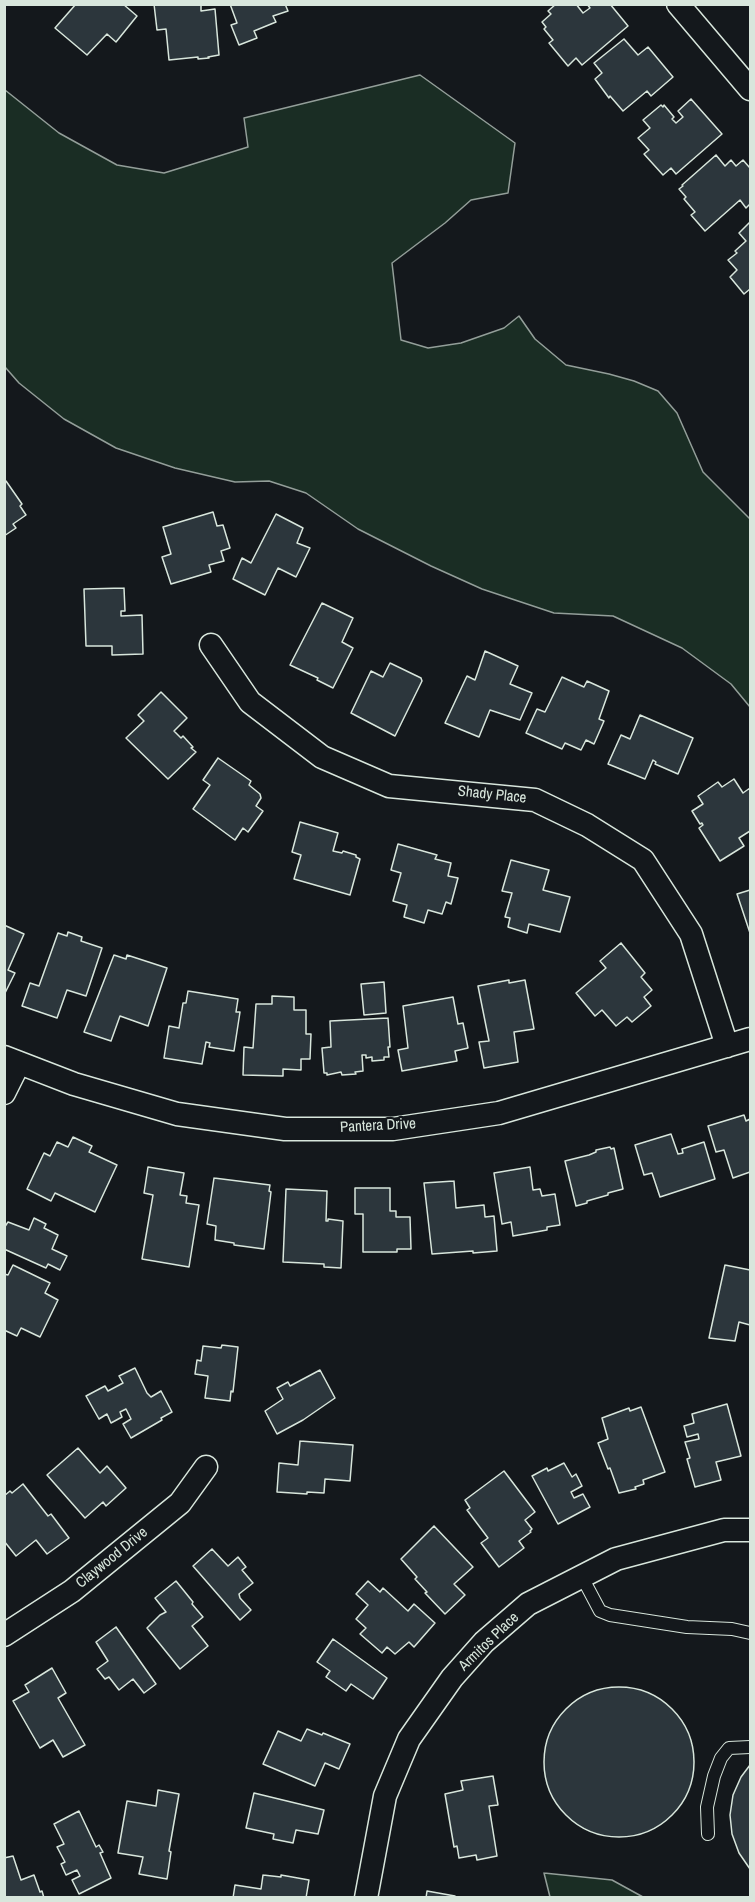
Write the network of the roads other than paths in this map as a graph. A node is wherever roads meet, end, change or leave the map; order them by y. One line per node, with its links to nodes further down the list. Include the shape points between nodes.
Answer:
1 (678, 4): 2 (street)
2 (750, 88)
3 (211, 645): 5 (street, Shady Place, via 249,702 322,758 388,786 535,800 587,825 643,861 691,934)
4 (750, 1039): 5 (street, Pantera Drive)
5 (727, 1046): 6 (street, Pantera Drive, via 499,1113 393,1129 285,1129 177,1114 74,1084)
6 (12, 1060): 7 (street)
7 (4, 1093)
8 (206, 1467): 12 (street, Claywood Drive, via 180,1503 72,1591)
9 (750, 1530): 10 (street, Armitos Place, via 724,1530 616,1559)
10 (582, 1577): 11 (lane, via 600,1611 610,1615); 15 (street, Armitos Place, via 528,1604 484,1642 452,1678 409,1739 385,1796)
11 (750, 1633)
12 (4, 1635)
13 (750, 1747): 14 (lane, via 729,1748 721,1758 707,1807)
14 (708, 1834)
15 (366, 1898)

